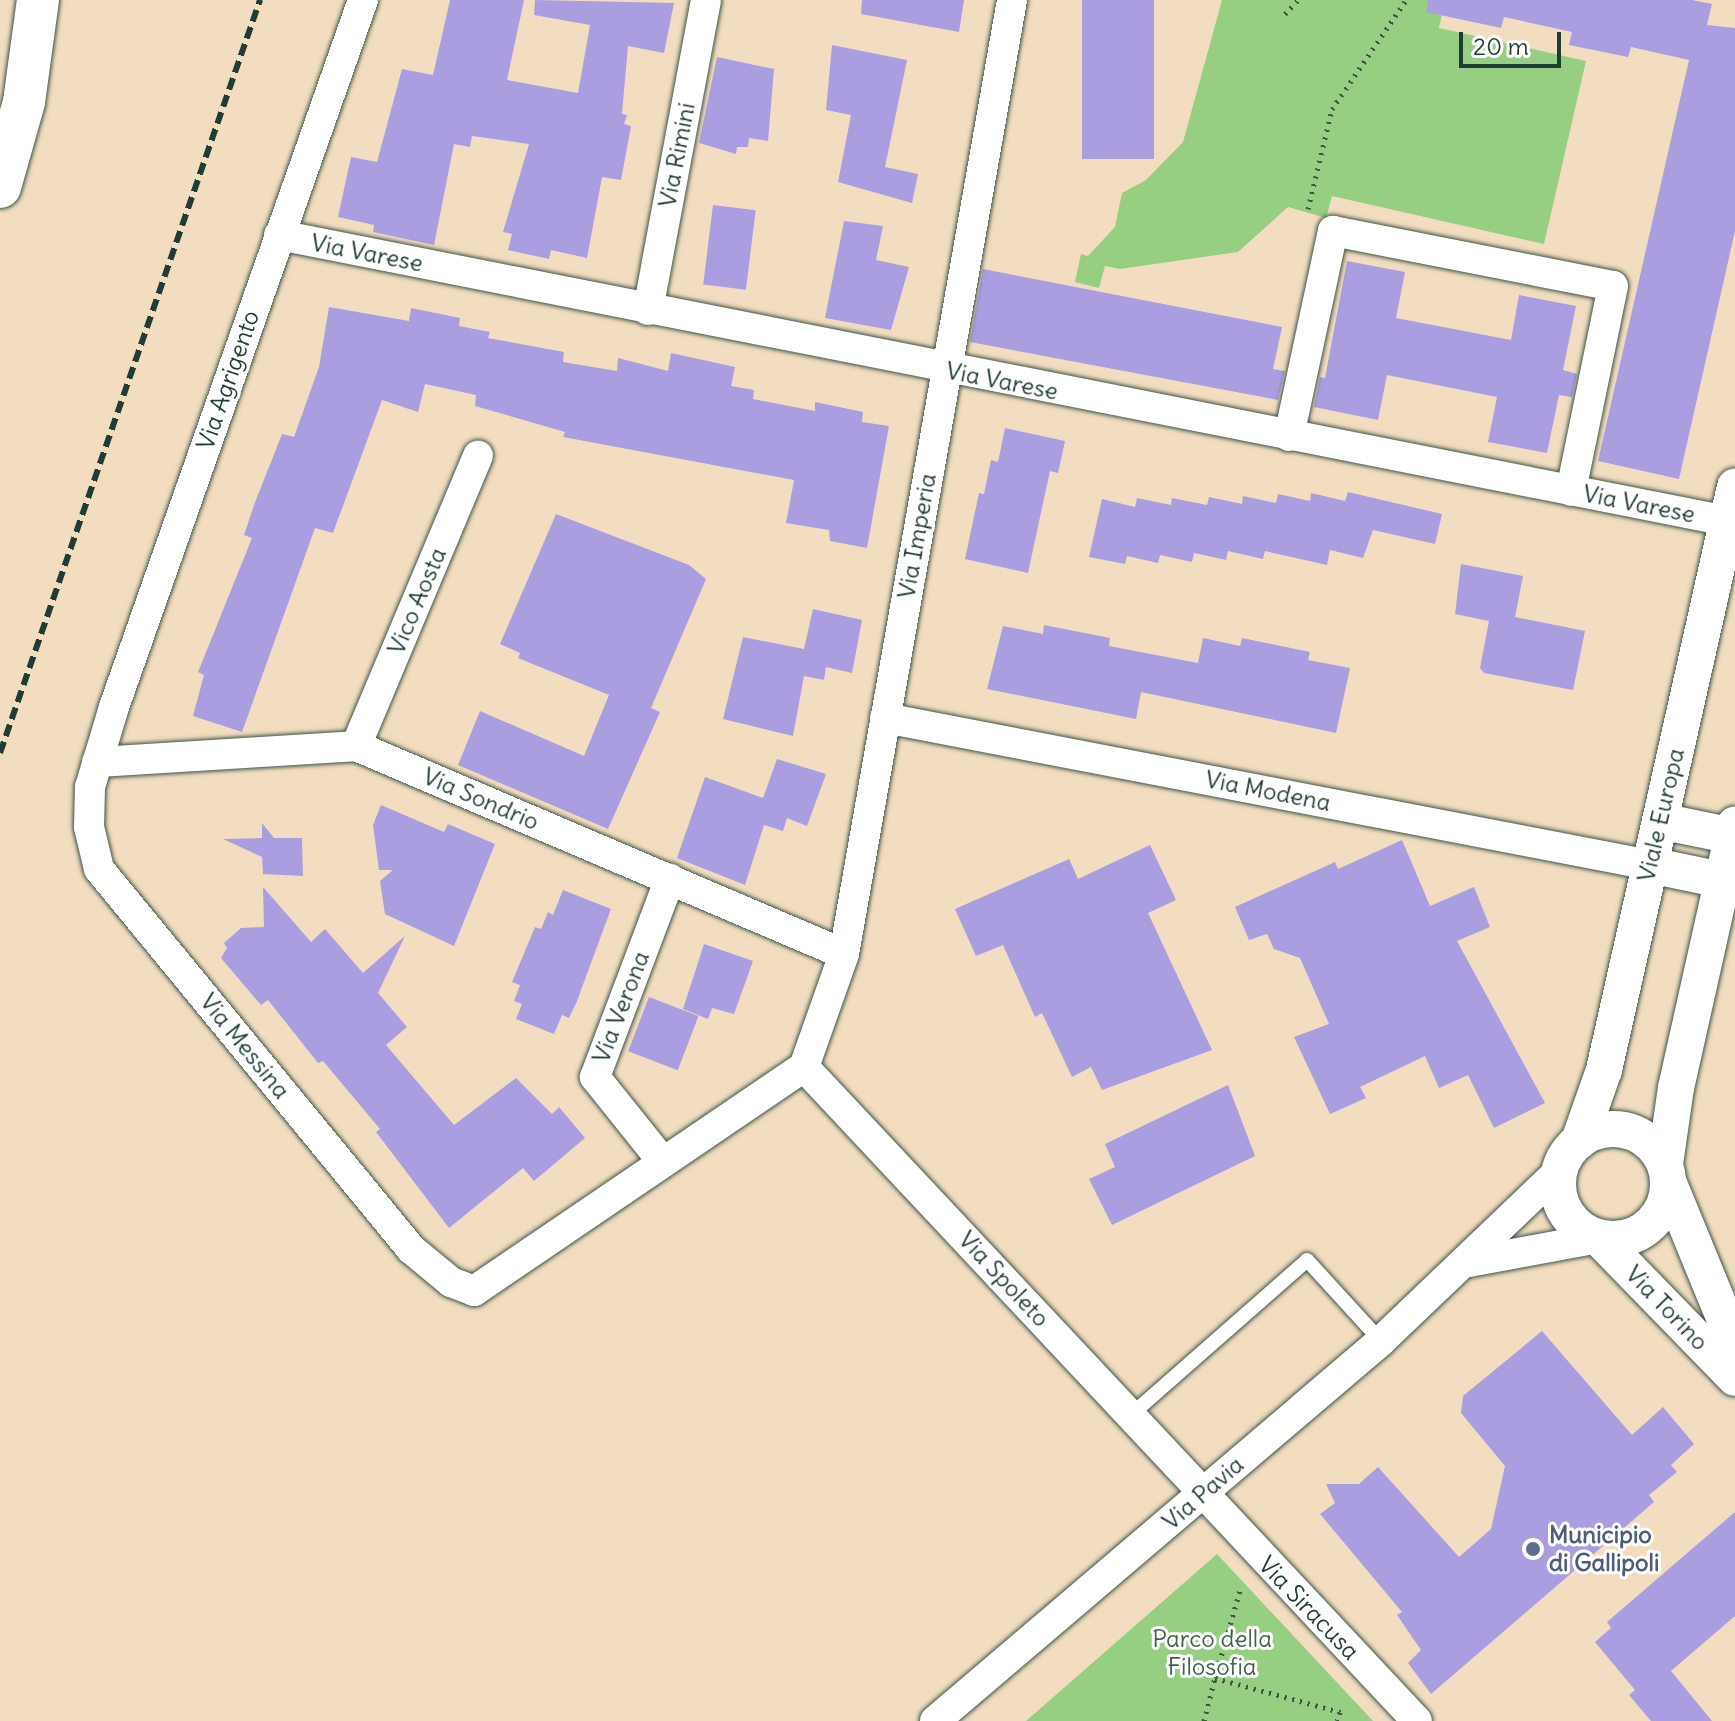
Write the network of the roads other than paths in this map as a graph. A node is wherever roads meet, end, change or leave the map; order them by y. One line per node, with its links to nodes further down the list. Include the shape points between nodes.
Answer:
1 (38, 0): 5 (main road, via 24,102)
2 (363, 0): 6 (street, Via Agrigento)
3 (706, 0): 7 (street, Via Rimini)
4 (1012, 0): 8 (street, Via Imperia)
5 (0, 187)
6 (279, 235): 7 (street, Via Varese); 15 (street, Via Agrigento)
7 (648, 310): 8 (street, Via Varese)
8 (945, 370): 9 (street, Via Varese); 13 (street, Via Imperia)
9 (1289, 436): 11 (street, Via Varese); 11 (street, via 1333,231 1613,286)
10 (478, 456): 14 (street, Vico Aosta)
11 (1571, 491): 12 (street, Via Varese)
12 (1732, 510): 16 (street, Viale Europa)
13 (885, 718): 18 (street, Via Modena); 21 (street, Via Imperia)
14 (356, 746): 15 (street, Via Sondrio); 19 (street, Via Sondrio)
15 (97, 762): 24 (street, Via Messina, via 89,827 99,869 411,1249 451,1282 474,1291)
16 (1660, 821): 17 (street); 18 (street, Viale Europa)
17 (1734, 832): 20 (street)
18 (1650, 865): 20 (street); 23 (street, Viale Europa, via 1604,1070)
19 (670, 879): 21 (street, Via Sondrio); 24 (street, Via Verona, via 595,1077)
20 (1722, 880): 26 (street, via 1676,1088)
21 (844, 954): 22 (street, Via Imperia)
22 (804, 1067): 24 (street); 32 (street, Via Spoleto)
23 (1579, 1141): 25 (street); 26 (street, via 1594,1132 1628,1130 1643,1138)
24 (663, 1162)
25 (1559, 1171): 27 (street, via 1561,1205 1583,1232); 28 (street, Via Pavia)
26 (1667, 1172): 27 (street, via 1660,1214 1648,1227 1617,1240); 30 (street, Via Torino)
27 (1599, 1238): 28 (street); 31 (street, Via Torino)
28 (1469, 1262): 29 (street, Via Pavia)
29 (1381, 1341): 32 (lane, via 1307,1260); 33 (street, Via Pavia)
30 (1735, 1344)
31 (1735, 1378)
32 (1132, 1414): 33 (street, Via Spoleto)
33 (1201, 1495): 34 (street, Via Pavia); 35 (street, Via Siracusa)
34 (935, 1721)
35 (1417, 1721)

